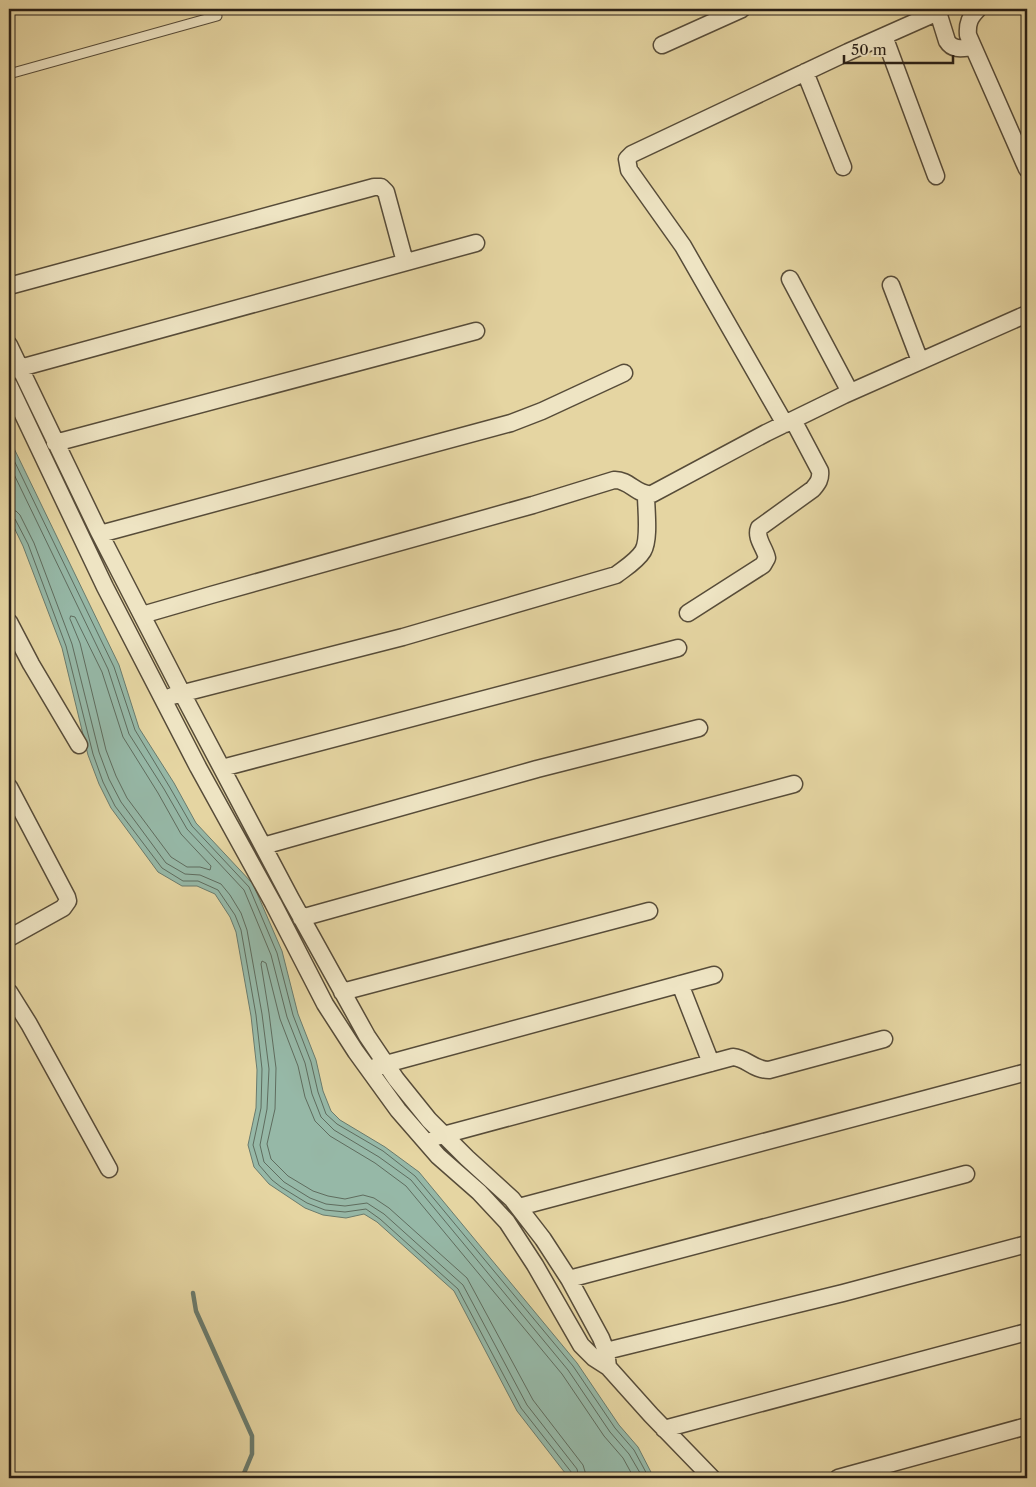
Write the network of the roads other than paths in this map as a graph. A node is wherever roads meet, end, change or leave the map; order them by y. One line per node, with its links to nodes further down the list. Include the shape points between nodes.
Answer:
1 (742, 9): 6 (street)
2 (978, 9): 7 (street, via 967,27)
3 (938, 10): 5 (street); 7 (street, via 950,45)
4 (217, 16): 9 (lane)
5 (884, 36): 8 (street); 12 (street)
6 (662, 45)
7 (973, 47): 11 (street)
8 (805, 72): 10 (street); 26 (street, via 632,154 628,159 629,170 683,246)
9 (9, 74)
10 (843, 167)
11 (1027, 169)
12 (936, 176)
13 (476, 243): 14 (street)
14 (405, 262): 17 (street, via 386,192 374,187); 22 (street)
15 (790, 279): 25 (street)
16 (891, 285): 21 (street)
17 (9, 286)
18 (1027, 314): 21 (street)
19 (476, 331): 27 (street)
20 (9, 345): 22 (street)
21 (920, 361): 25 (street)
22 (14, 369): 27 (street)
23 (624, 373): 29 (street, via 510,423)
24 (9, 385): 35 (street)
25 (850, 392): 26 (street)
26 (789, 422): 28 (street, via 660,491); 30 (street, via 820,471 819,482 759,528 759,538 767,558 763,565)
27 (55, 443): 29 (street)
28 (646, 494): 31 (street, via 626,481 614,480); 34 (street, via 643,550 616,575 403,637)
29 (100, 534): 31 (street)
30 (688, 612)
31 (142, 615): 34 (street)
32 (9, 622): 37 (street)
33 (678, 648): 38 (street)
34 (182, 694): 35 (street); 38 (street)
35 (162, 698): 52 (street, via 325,1004)
36 (699, 728): 41 (street, via 537,769)
37 (79, 745)
38 (222, 768): 41 (street)
39 (794, 784): 43 (street)
40 (12, 792): 44 (street, via 68,902 63,908)
41 (263, 846): 43 (street)
42 (650, 911): 48 (street)
43 (301, 918): 48 (street)
44 (9, 938)
45 (714, 975): 46 (street)
46 (680, 984): 50 (street); 51 (street)
47 (9, 992): 56 (street)
48 (342, 992): 51 (street)
49 (884, 1039): 50 (street, via 769,1070 761,1070 739,1057)
50 (711, 1063): 54 (street)
51 (385, 1064): 52 (street); 54 (street)
52 (368, 1069): 55 (street)
53 (1027, 1072): 58 (street)
54 (444, 1135): 55 (street); 58 (street)
55 (425, 1141): 62 (street, via 507,1222 581,1345 594,1358)
56 (109, 1169)
57 (966, 1174): 60 (street)
58 (519, 1207): 60 (street)
59 (1027, 1244): 62 (street)
60 (568, 1279): 62 (street, via 601,1338)
61 (1027, 1332): 64 (street)
62 (607, 1359): 64 (street)
63 (1027, 1426): 66 (street)
64 (664, 1429): 65 (street)
65 (712, 1478)
66 (838, 1478)

